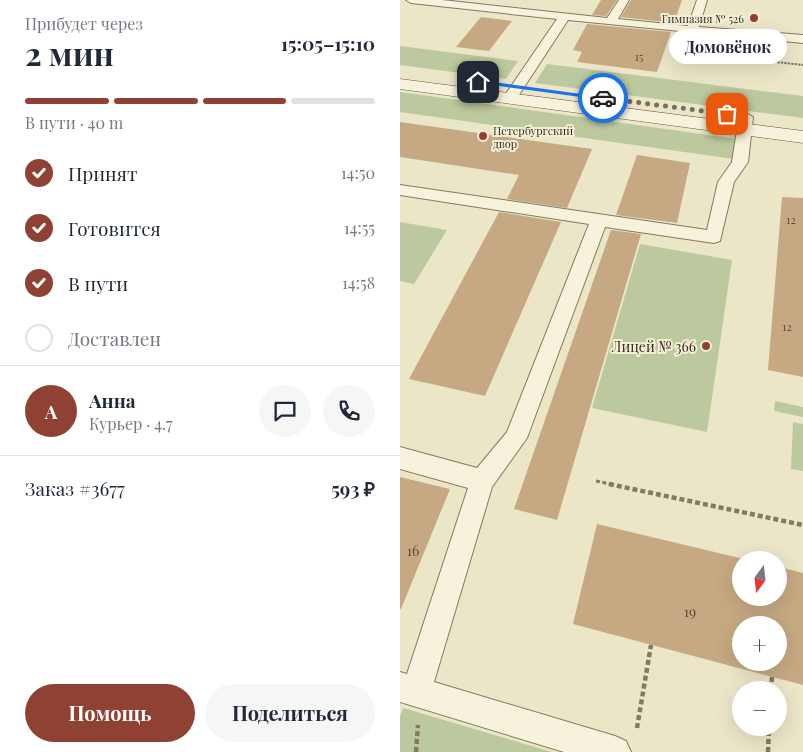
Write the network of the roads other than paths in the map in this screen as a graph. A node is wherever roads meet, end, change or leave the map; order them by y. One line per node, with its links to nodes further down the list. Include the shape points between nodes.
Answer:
1 (411, 0): 4 (lane)
2 (624, 0): 7 (lane)
3 (702, 0): 8 (lane)
4 (425, 2): 5 (lane); 6 (lane)
5 (415, 13)
6 (564, 17): 7 (lane); 12 (lane)
7 (611, 21): 8 (lane)
8 (694, 28): 9 (lane)
9 (803, 39)
10 (400, 72): 12 (street)
11 (400, 84): 12 (street)
12 (513, 93): 13 (street)
13 (745, 123): 14 (street); 15 (street); 17 (lane, via 740,162 726,182 714,237)
14 (803, 124)
15 (803, 138)
16 (400, 190): 17 (lane)
17 (599, 221): 19 (lane, via 516,438)
18 (400, 458): 19 (lane)
19 (482, 481): 20 (lane)
20 (408, 690): 21 (lane)
21 (626, 742)

